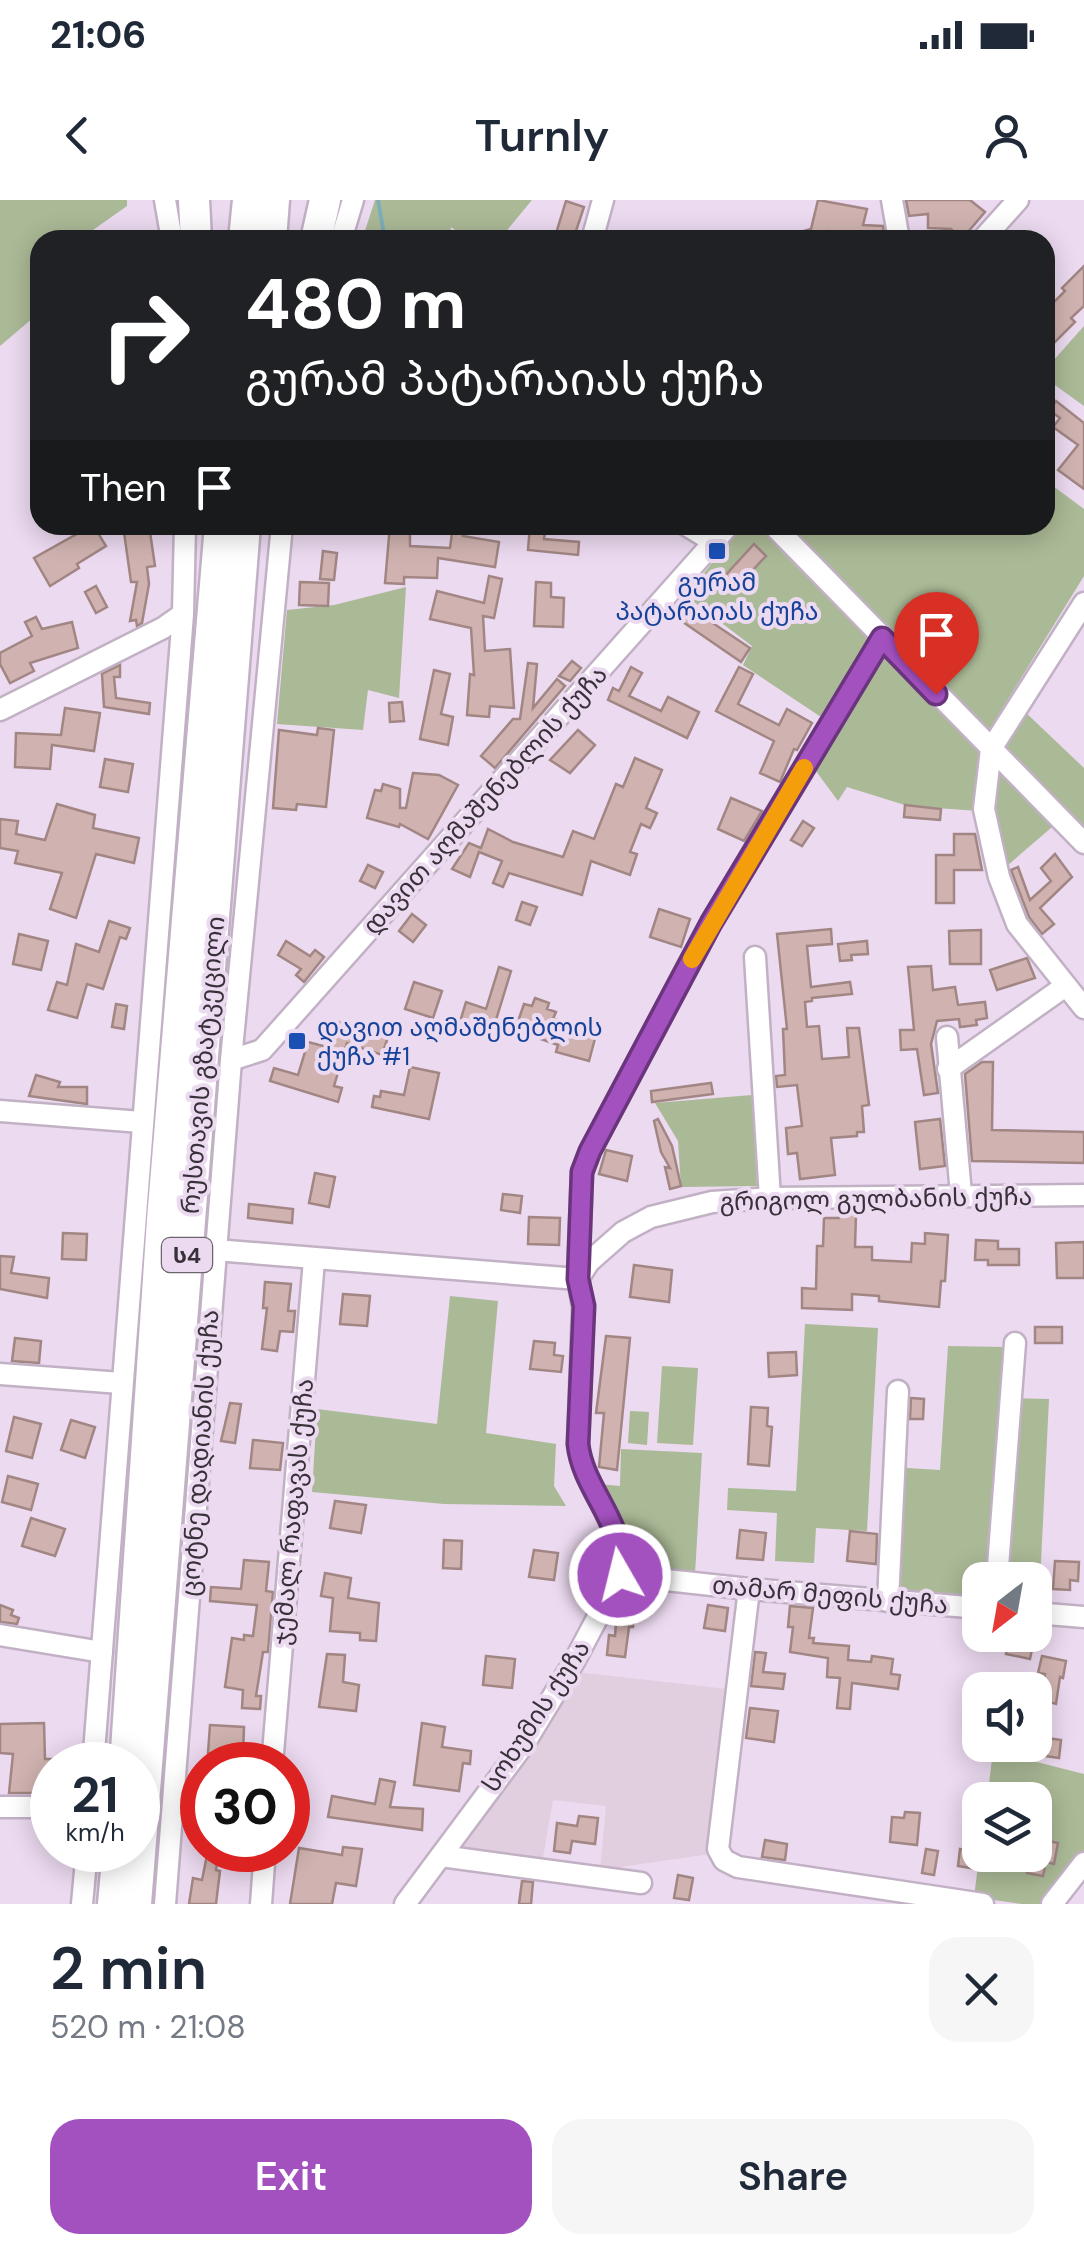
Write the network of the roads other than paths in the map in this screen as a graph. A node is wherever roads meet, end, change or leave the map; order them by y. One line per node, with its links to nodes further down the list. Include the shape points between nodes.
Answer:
1 (165, 200): 10 (street)
2 (194, 200): 11 (highway)
3 (248, 200): 12 (highway)
4 (274, 200): 13 (highway)
5 (325, 200): 14 (highway)
6 (353, 200): 15 (street)
7 (603, 200): 16 (street)
8 (892, 200): 17 (street)
9 (1018, 200): 18 (street)
10 (170, 230)
11 (196, 230)
12 (245, 230)
13 (272, 230)
14 (318, 230)
15 (344, 230)
16 (595, 230)
17 (898, 230)
18 (991, 230)
19 (185, 535): 31 (street)
20 (208, 535): 32 (highway)
21 (219, 535): 32 (highway, რუსთავის გზატკეცილი / ს4)
22 (244, 535): 30 (highway, რუსთავის გზატკეცილი / ს4)
23 (258, 535): 30 (highway)
24 (281, 535): 41 (street, ცოტნე დადიანის ქუჩა)
25 (702, 535): 28 (street)
26 (720, 535): 28 (street, დავით აღმაშენებლის ქუჩა)
27 (784, 535): 33 (street)
28 (714, 542): 41 (street, დავით აღმაშენებლის ქუჩა, via 262,1050)
29 (1084, 603): 35 (street)
30 (240, 605): 77 (highway, რუსთავის გზატკეცილი / ს4)
31 (183, 614): 34 (street); 44 (street)
32 (209, 633): 65 (highway, რუსთავის გზატკეცილი / ს4)
33 (882, 638): 35 (street); 50 (street, via 711,923 590,1151 582,1172)
34 (0, 710)
35 (991, 749): 36 (street); 38 (street, via 984,809 998,877 1017,924)
36 (1084, 843)
37 (755, 957): 47 (street)
38 (1064, 987): 39 (street); 42 (street)
39 (1084, 1008)
40 (948, 1037): 42 (street)
41 (230, 1060): 48 (street, ცოტნე დადიანის ქუჩა)
42 (948, 1069): 45 (street)
43 (0, 1111): 44 (street)
44 (141, 1122): 53 (street)
45 (961, 1194): 46 (street, გრიგოლ გულბანის ქუჩა); 47 (street, გრიგოლ გულბანის ქუჩა)
46 (1084, 1195)
47 (770, 1198): 50 (street, გრიგოლ გულბანის ქუჩა, via 651,1218 623,1232)
48 (215, 1250): 49 (street); 78 (street, ცოტნე დადიანის ქუჩა)
49 (314, 1260): 50 (street); 66 (street, ჯემალ რაფავას ქუჩა)
50 (578, 1279): 56 (street, via 584,1306 580,1464 612,1520)
51 (1015, 1343): 55 (street)
52 (0, 1374): 53 (street)
53 (121, 1383): 63 (street)
54 (898, 1391): 58 (street)
55 (998, 1562)
56 (620, 1575): 57 (street, თამარ მეფის ქუჩა); 69 (street, სოხუმის ქუჩა, via 524,1744)
57 (749, 1589): 58 (street, თამარ მეფის ქუჩა); 81 (street, via 718,1849 724,1860)
58 (888, 1601): 59 (street, თამარ მეფის ქუჩა)
59 (962, 1607)
60 (1052, 1614): 61 (street)
61 (1084, 1617)
62 (0, 1635): 63 (street)
63 (102, 1652): 64 (street)
64 (95, 1742)
65 (127, 1742)
66 (274, 1742)
67 (0, 1807): 68 (street)
68 (30, 1807)
69 (441, 1856): 74 (street); 80 (street, სოხუმის ქუჩა)
70 (1084, 1863): 82 (street)
71 (84, 1872): 75 (street)
72 (116, 1872): 76 (highway)
73 (263, 1872): 79 (street)
74 (641, 1884)
75 (82, 1904)
76 (113, 1904)
77 (136, 1904)
78 (165, 1904)
79 (261, 1904)
80 (404, 1904)
81 (983, 1904)
82 (1052, 1904)

